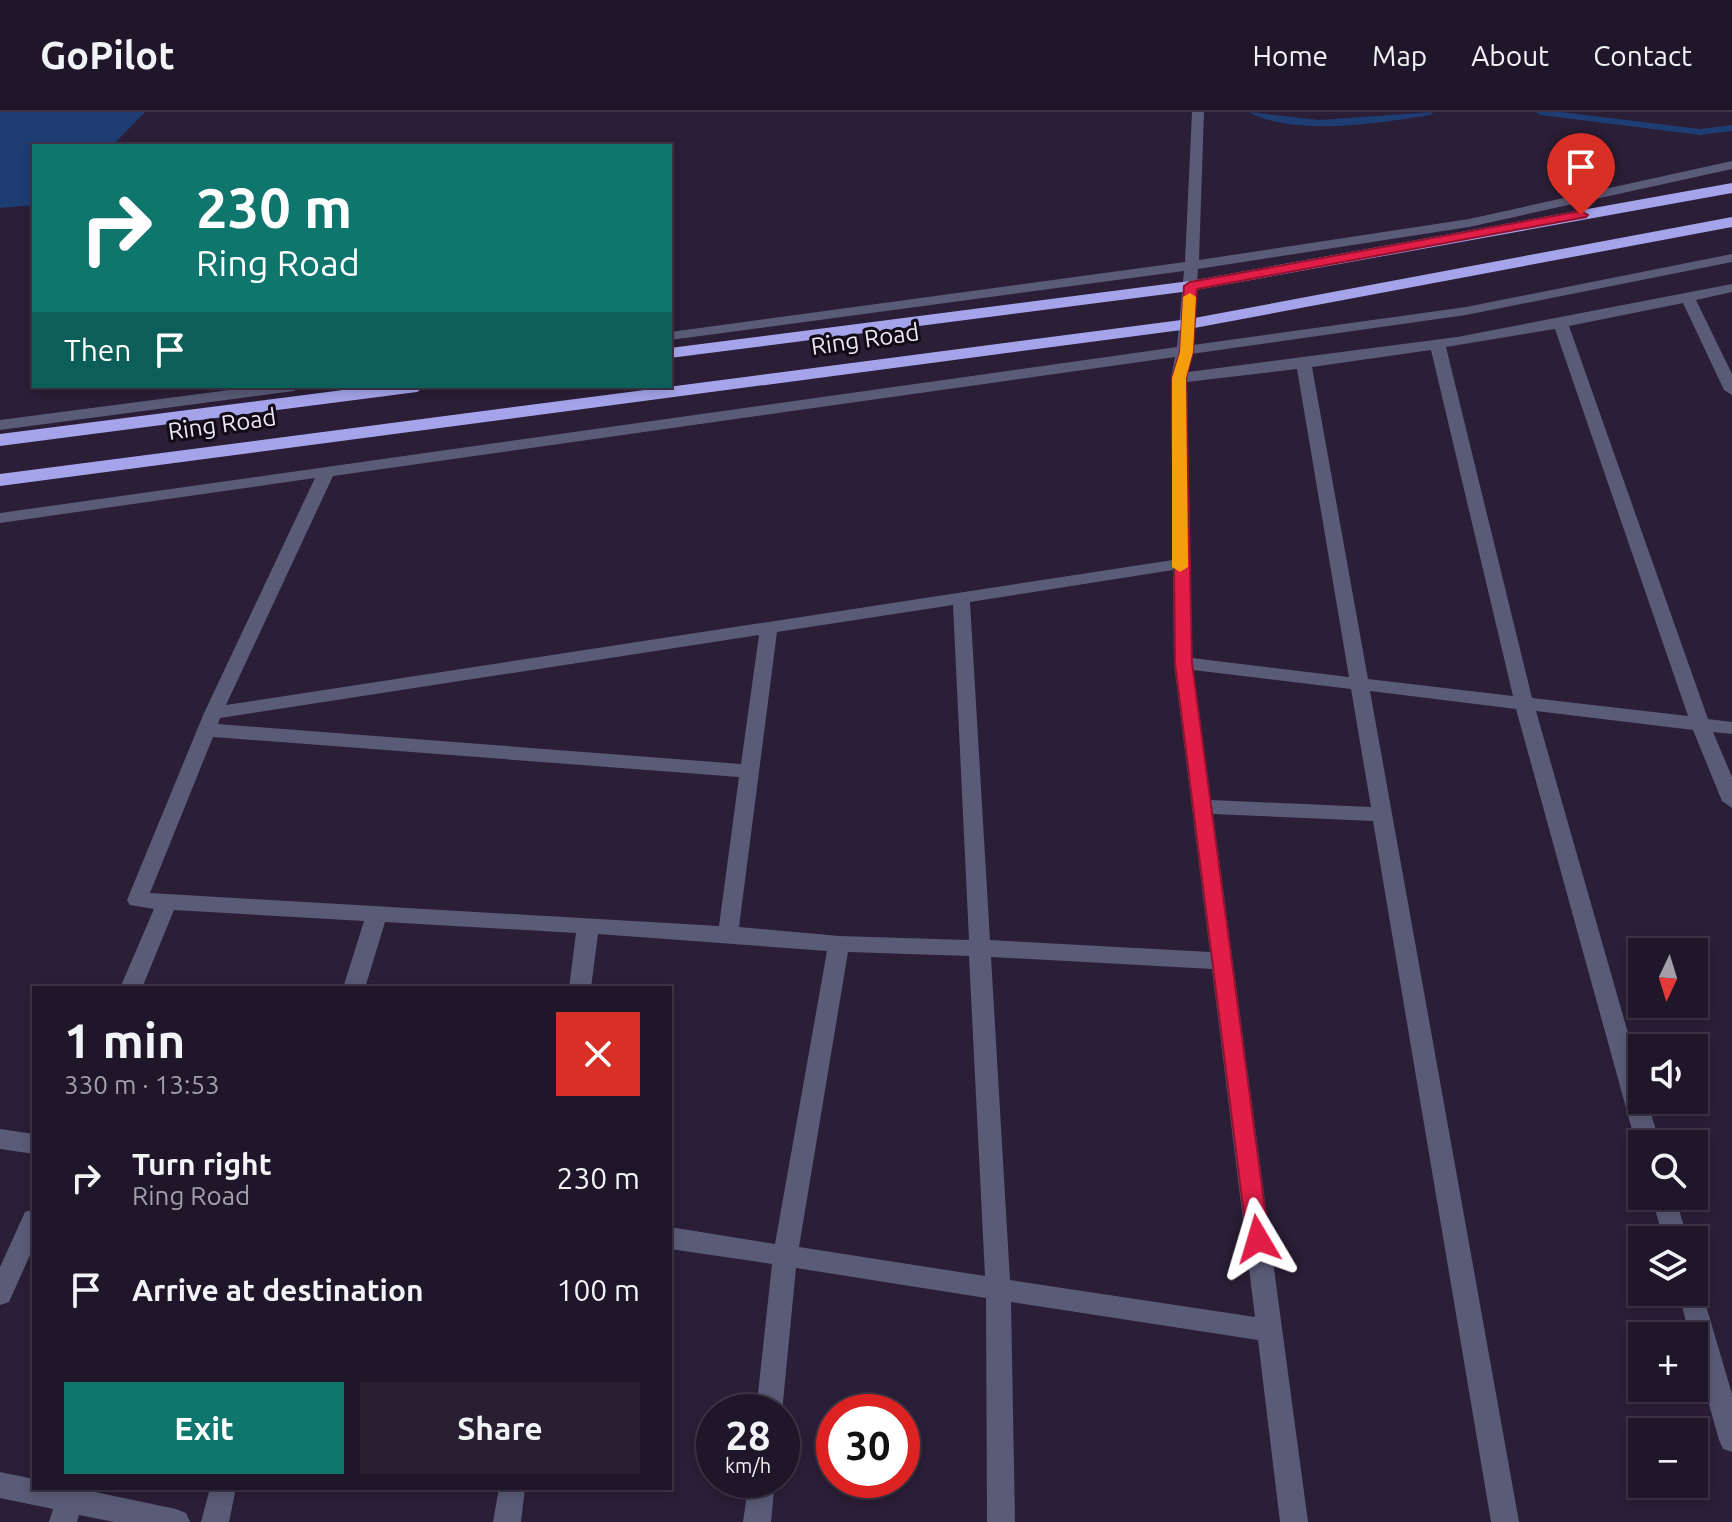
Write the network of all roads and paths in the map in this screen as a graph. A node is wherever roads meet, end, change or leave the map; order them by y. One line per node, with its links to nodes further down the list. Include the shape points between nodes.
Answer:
1 (1198, 112): 6 (street)
2 (1732, 165): 6 (street, via 1469,223)
3 (1732, 188): 7 (highway, Ring Road)
4 (1732, 222): 11 (highway, Ring Road)
5 (1732, 258): 14 (street, via 1466,311)
6 (1189, 266): 7 (street); 12 (street)
7 (1190, 286): 11 (street); 15 (highway, Ring Road)
8 (1732, 288): 9 (street)
9 (1688, 298): 10 (street); 20 (street)
10 (1560, 322): 13 (street); 33 (street)
11 (1189, 324): 14 (street); 24 (highway, Ring Road)
12 (672, 336)
13 (1437, 343): 16 (street); 31 (street)
14 (1186, 352): 17 (street); 23 (street)
15 (672, 353)
16 (1304, 365): 17 (street); 30 (street)
17 (1179, 378): 26 (street)
18 (279, 388): 21 (street)
19 (402, 388): 22 (highway, Ring Road)
20 (1732, 390)
21 (0, 425)
22 (0, 440)
23 (326, 473): 25 (street); 32 (street)
24 (0, 480)
25 (0, 518)
26 (1180, 564): 27 (street); 29 (street)
27 (961, 597): 28 (street); 44 (street)
28 (769, 627): 32 (street); 35 (street)
29 (1183, 663): 30 (street); 37 (street)
30 (1357, 684): 31 (street); 38 (street)
31 (1524, 703): 33 (street); 49 (street)
32 (209, 722): 35 (street); 39 (street, via 137,900)
33 (1700, 724): 34 (street); 36 (street)
34 (1732, 728)
35 (750, 771): 42 (street)
36 (1732, 801)
37 (1202, 807): 38 (street); 45 (street)
38 (1379, 814): 72 (street)
39 (167, 902): 40 (street); 46 (street)
40 (377, 913): 41 (street); 47 (street)
41 (588, 926): 42 (street); 48 (street)
42 (728, 934): 43 (street)
43 (839, 944): 44 (street); 54 (street)
44 (980, 948): 45 (street); 55 (street)
45 (1222, 961): 58 (street)
46 (132, 986)
47 (355, 986)
48 (580, 986)
49 (1644, 1130)
50 (0, 1139): 51 (street)
51 (32, 1144)
52 (32, 1223): 56 (street)
53 (672, 1238): 54 (street)
54 (785, 1255): 55 (street); 59 (street)
55 (998, 1290): 58 (street); 70 (street)
56 (0, 1294)
57 (1694, 1306): 60 (street)
58 (1270, 1331): 71 (street)
59 (771, 1394)
60 (1732, 1440)
61 (0, 1485): 65 (street)
62 (223, 1490): 67 (street)
63 (512, 1490): 68 (street)
64 (760, 1498): 69 (street)
65 (67, 1511): 66 (street)
66 (176, 1522)
67 (215, 1522)
68 (507, 1522)
69 (757, 1522)
70 (1001, 1522)
71 (1294, 1522)
72 (1505, 1522)

